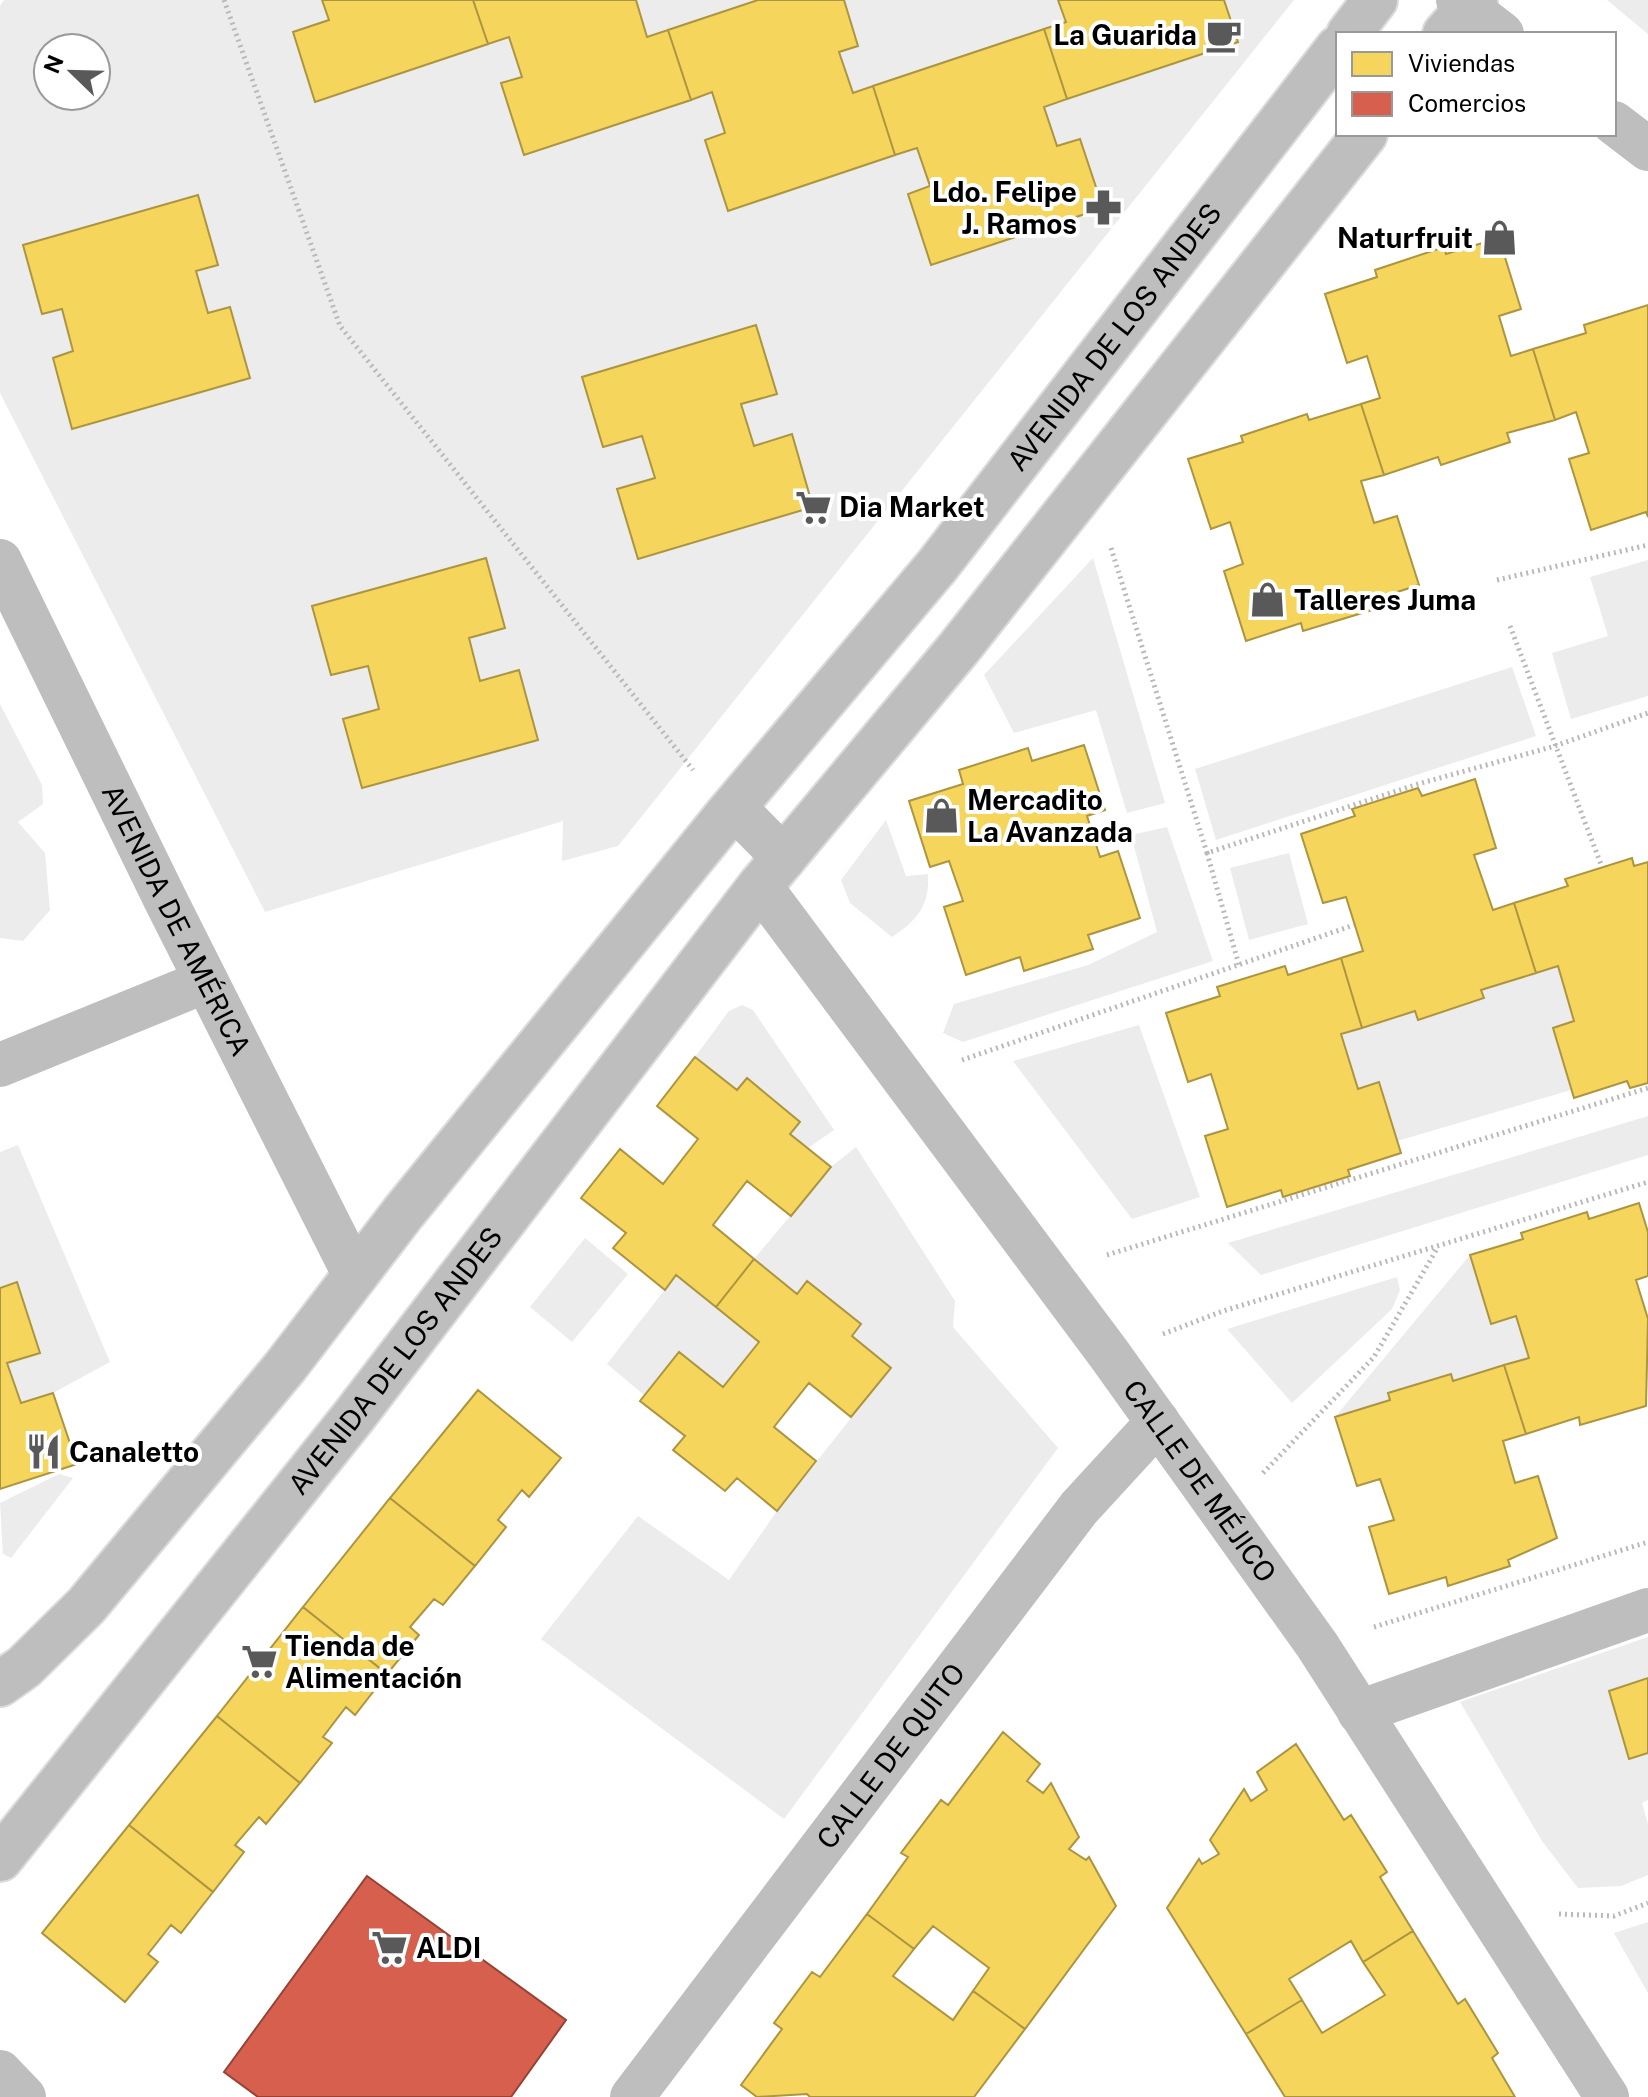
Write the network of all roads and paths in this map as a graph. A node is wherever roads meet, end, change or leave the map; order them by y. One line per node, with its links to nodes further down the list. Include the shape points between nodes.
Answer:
1 (224, 0): 15 (path, via 340,326)
2 (1375, 0): 3 (main road)
3 (1351, 32)
4 (1336, 51): 15 (main road, AVENIDA DE LOS ANDES, via 937,566)
5 (1616, 125): 7 (main road)
6 (1363, 136): 8 (main road, AVENIDA DE LOS ANDES)
7 (1648, 149)
8 (1091, 482): 16 (path); 18 (main road, AVENIDA DE LOS ANDES)
9 (1648, 545): 11 (path)
10 (0, 561): 21 (main road, AVENIDA DE AMÉRICA)
11 (1497, 580)
12 (1510, 626): 14 (path)
13 (1648, 713): 14 (path)
14 (1555, 746): 16 (path); 17 (path)
15 (731, 811): 18 (main road); 28 (main road, AVENIDA DE LOS ANDES)
16 (1207, 853): 20 (path)
17 (1602, 867)
18 (772, 872): 23 (main road, CALLE DE MÉJICO); 37 (main road, AVENIDA DE LOS ANDES, via 354,1416)
19 (1354, 925): 20 (path)
20 (1239, 965): 23 (path)
21 (206, 981): 22 (main road); 28 (main road, AVENIDA DE AMÉRICA)
22 (0, 1065)
23 (905, 1080): 27 (main road, CALLE DE MÉJICO)
24 (1648, 1088): 27 (path)
25 (1648, 1182): 26 (path)
26 (1438, 1247): 29 (path, via 1223,1311); 31 (path, via 1374,1357)
27 (1048, 1273): 29 (main road, CALLE DE MÉJICO)
28 (355, 1276): 35 (main road, AVENIDA DE LOS ANDES, via 86,1606)
29 (1109, 1354): 30 (main road, CALLE DE MÉJICO)
30 (1158, 1422): 31 (main road, CALLE DE MÉJICO); 42 (main road, CALLE DE QUITO, via 1079,1508)
31 (1224, 1515): 34 (main road, CALLE DE MÉJICO)
32 (1648, 1542): 34 (path)
33 (1648, 1610): 36 (main road)
34 (1317, 1645): 36 (main road, CALLE DE MÉJICO)
35 (0, 1684)
36 (1359, 1712): 39 (main road, CALLE DE MÉJICO)
37 (0, 1859)
38 (1648, 1903): 39 (path, via 1614,1916)
39 (1487, 1913): 43 (main road, CALLE DE MÉJICO)
40 (0, 2072): 41 (main road)
41 (24, 2097)
42 (632, 2097)
43 (1607, 2097)

